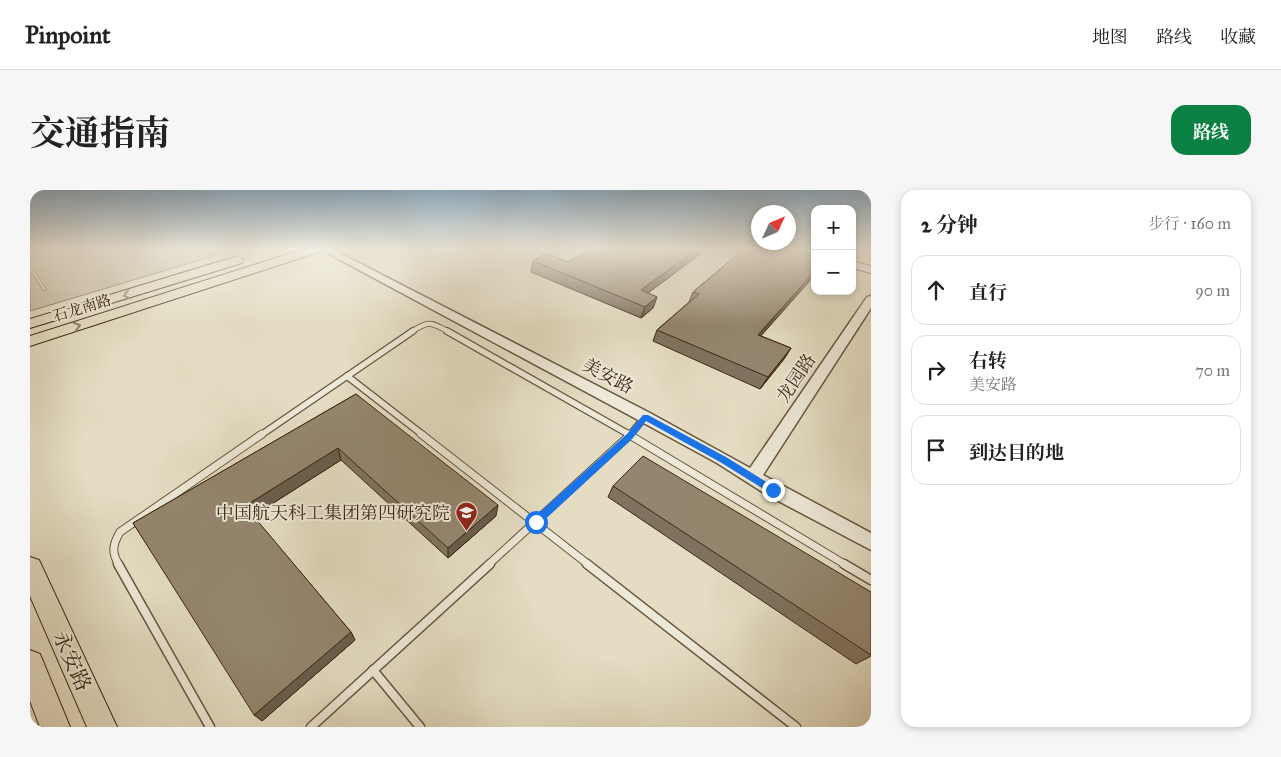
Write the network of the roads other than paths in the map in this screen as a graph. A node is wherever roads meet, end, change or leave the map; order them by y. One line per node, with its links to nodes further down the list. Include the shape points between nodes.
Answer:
1 (190, 274): 5 (main road, 石龙南路, one-way to 5)
2 (235, 274): 6 (main road, 石龙南路, one-way to 2)
3 (374, 274): 8 (street, 美安路)
4 (871, 299): 10 (street, 龙园路)
5 (30, 324)
6 (30, 341)
7 (347, 376): 9 (lane, via 424,323 434,323); 11 (lane); 19 (lane, via 120,532 113,544 114,557)
8 (645, 417): 9 (lane); 10 (street, 美安路)
9 (630, 436): 11 (lane); 14 (lane)
10 (753, 477): 12 (street, 美安路)
11 (536, 522): 16 (lane); 22 (lane)
12 (871, 542)
13 (30, 568): 18 (main road, 永安路)
14 (871, 580)
15 (30, 664): 17 (main road)
16 (373, 670): 20 (lane); 21 (lane)
17 (55, 727)
18 (102, 727)
19 (210, 727)
20 (311, 727)
21 (420, 727)
22 (796, 727)

